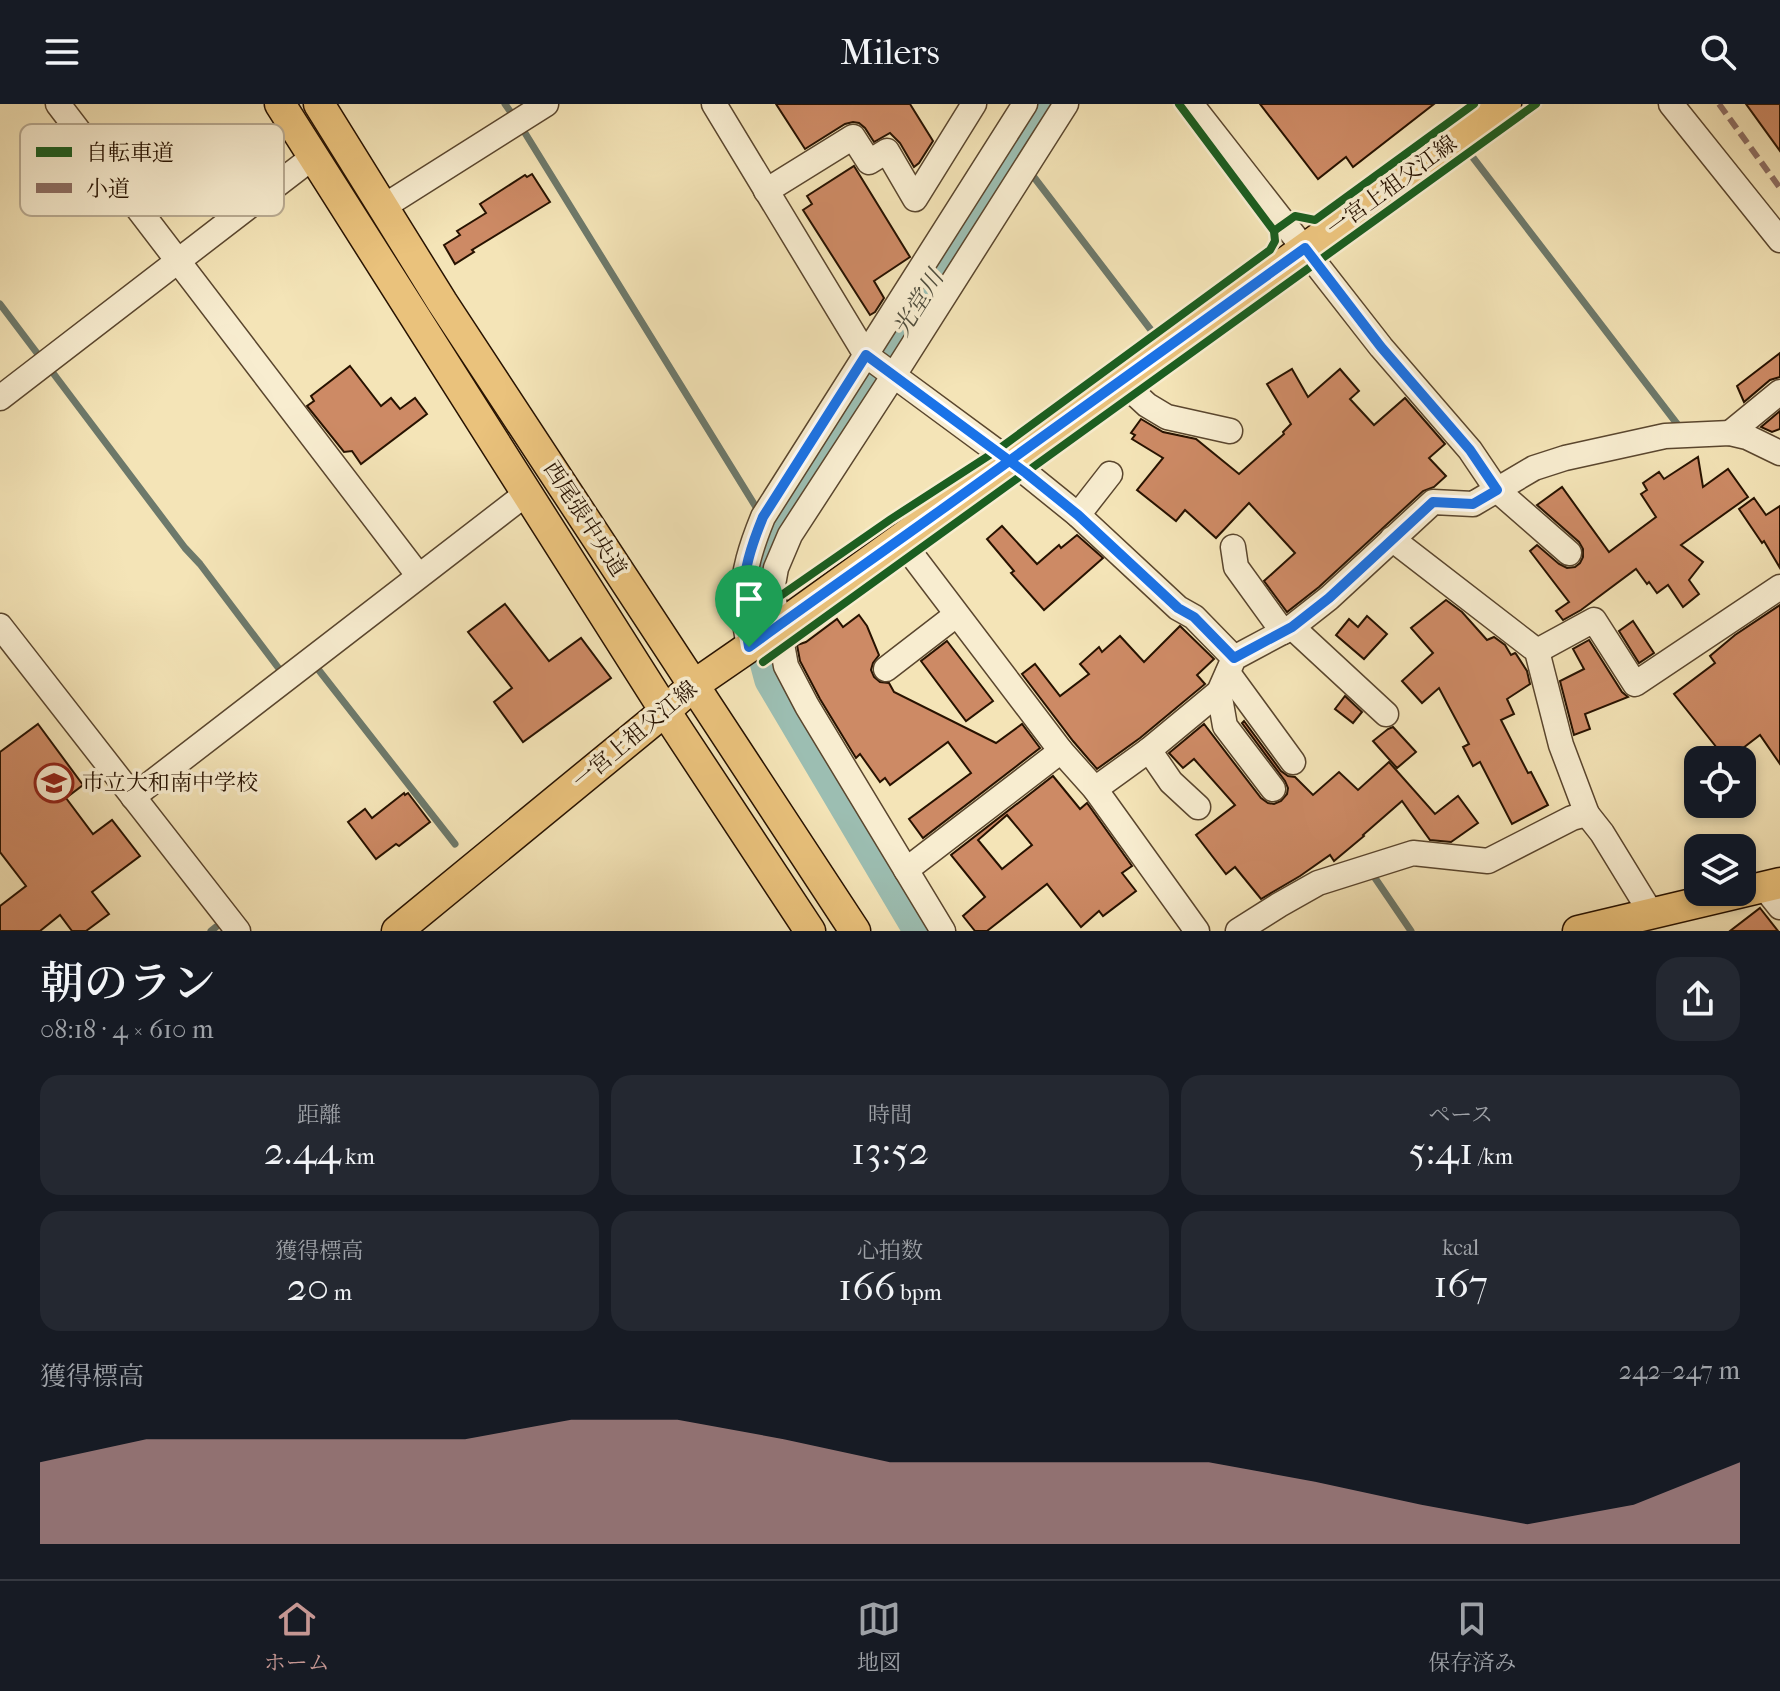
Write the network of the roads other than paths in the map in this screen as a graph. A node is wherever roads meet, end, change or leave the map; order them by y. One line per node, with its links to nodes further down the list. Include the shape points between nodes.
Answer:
1 (58, 104): 12 (street)
2 (280, 104): 14 (main road, 西尾張中央道)
3 (319, 104): 18 (main road, 西尾張中央道)
4 (546, 104): 18 (street)
5 (714, 104): 17 (street)
6 (974, 104): 13 (street)
7 (1025, 104): 15 (street)
8 (1066, 104): 25 (street)
9 (1191, 104): 22 (street)
10 (1506, 104): 22 (main road, 一宮上祖父江線)
11 (1671, 104): 21 (street)
12 (73, 124)
13 (952, 140): 15 (street); 17 (street, via 915,199 887,151 869,162 853,137)
14 (313, 157): 16 (street); 35 (main road, 西尾張中央道)
15 (988, 162): 24 (street)
16 (284, 179)
17 (766, 191): 24 (street)
18 (383, 207): 50 (main road, 西尾張中央道)
19 (144, 216): 23 (street)
20 (236, 216): 23 (street)
21 (1780, 240)
22 (1305, 248): 26 (main road, 一宮上祖父江線); 34 (street)
23 (178, 261): 28 (street); 41 (street)
24 (868, 356): 25 (street); 46 (street, via 763,517 753,542 743,606)
25 (893, 374): 32 (street); 46 (street, via 790,535 776,568)
26 (1121, 381): 29 (street, via 1167,417); 32 (main road, 一宮上祖父江線)
27 (1780, 392): 30 (street)
28 (0, 398)
29 (1230, 431)
30 (1730, 433): 31 (street); 34 (street, via 1665,436 1565,458 1534,468)
31 (1780, 453)
32 (1010, 460): 36 (street); 37 (main road, 一宮上祖父江線)
33 (1110, 474): 36 (street)
34 (1497, 490): 38 (street, via 1473,504 1433,502); 40 (street)
35 (527, 493): 41 (street); 51 (main road, 西尾張中央道)
36 (1078, 515): 49 (street, via 1194,617)
37 (900, 539): 43 (street); 46 (main road, 一宮上祖父江線)
38 (1392, 539): 45 (street); 47 (street)
39 (1233, 547): 45 (street, via 1236,567)
40 (1569, 553)
41 (418, 575): 58 (street)
42 (1780, 587): 47 (street, via 1635,684 1594,620)
43 (956, 615): 48 (street); 54 (street)
44 (0, 626): 58 (street)
45 (1288, 629): 49 (street); 52 (street)
46 (763, 637): 50 (main road, 一宮上祖父江線); 61 (street, via 786,666)
47 (1537, 651): 60 (street, via 1561,745)
48 (886, 669)
49 (1227, 675): 53 (street); 55 (street); 57 (street, via 1225,726)
50 (694, 685): 51 (main road, 一宮上祖父江線); 67 (main road, 西尾張中央道)
51 (665, 711): 65 (main road, 一宮上祖父江線); 66 (main road, 西尾張中央道)
52 (1386, 714)
53 (1149, 750): 56 (street); 59 (street, via 1171,782)
54 (1061, 751): 56 (street); 61 (street)
55 (1293, 762)
56 (1095, 789): 69 (street)
57 (1273, 789)
58 (133, 797): 64 (street)
59 (1198, 807)
60 (1587, 814): 63 (street); 70 (street, via 1488,861 1413,853 1318,883)
61 (906, 870): 68 (street)
62 (1775, 892): 63 (main road)
63 (1651, 913): 71 (main road)
64 (238, 931)
65 (397, 931)
66 (810, 931)
67 (855, 931)
68 (943, 931)
69 (1197, 931)
70 (1238, 931)
71 (1578, 931)

